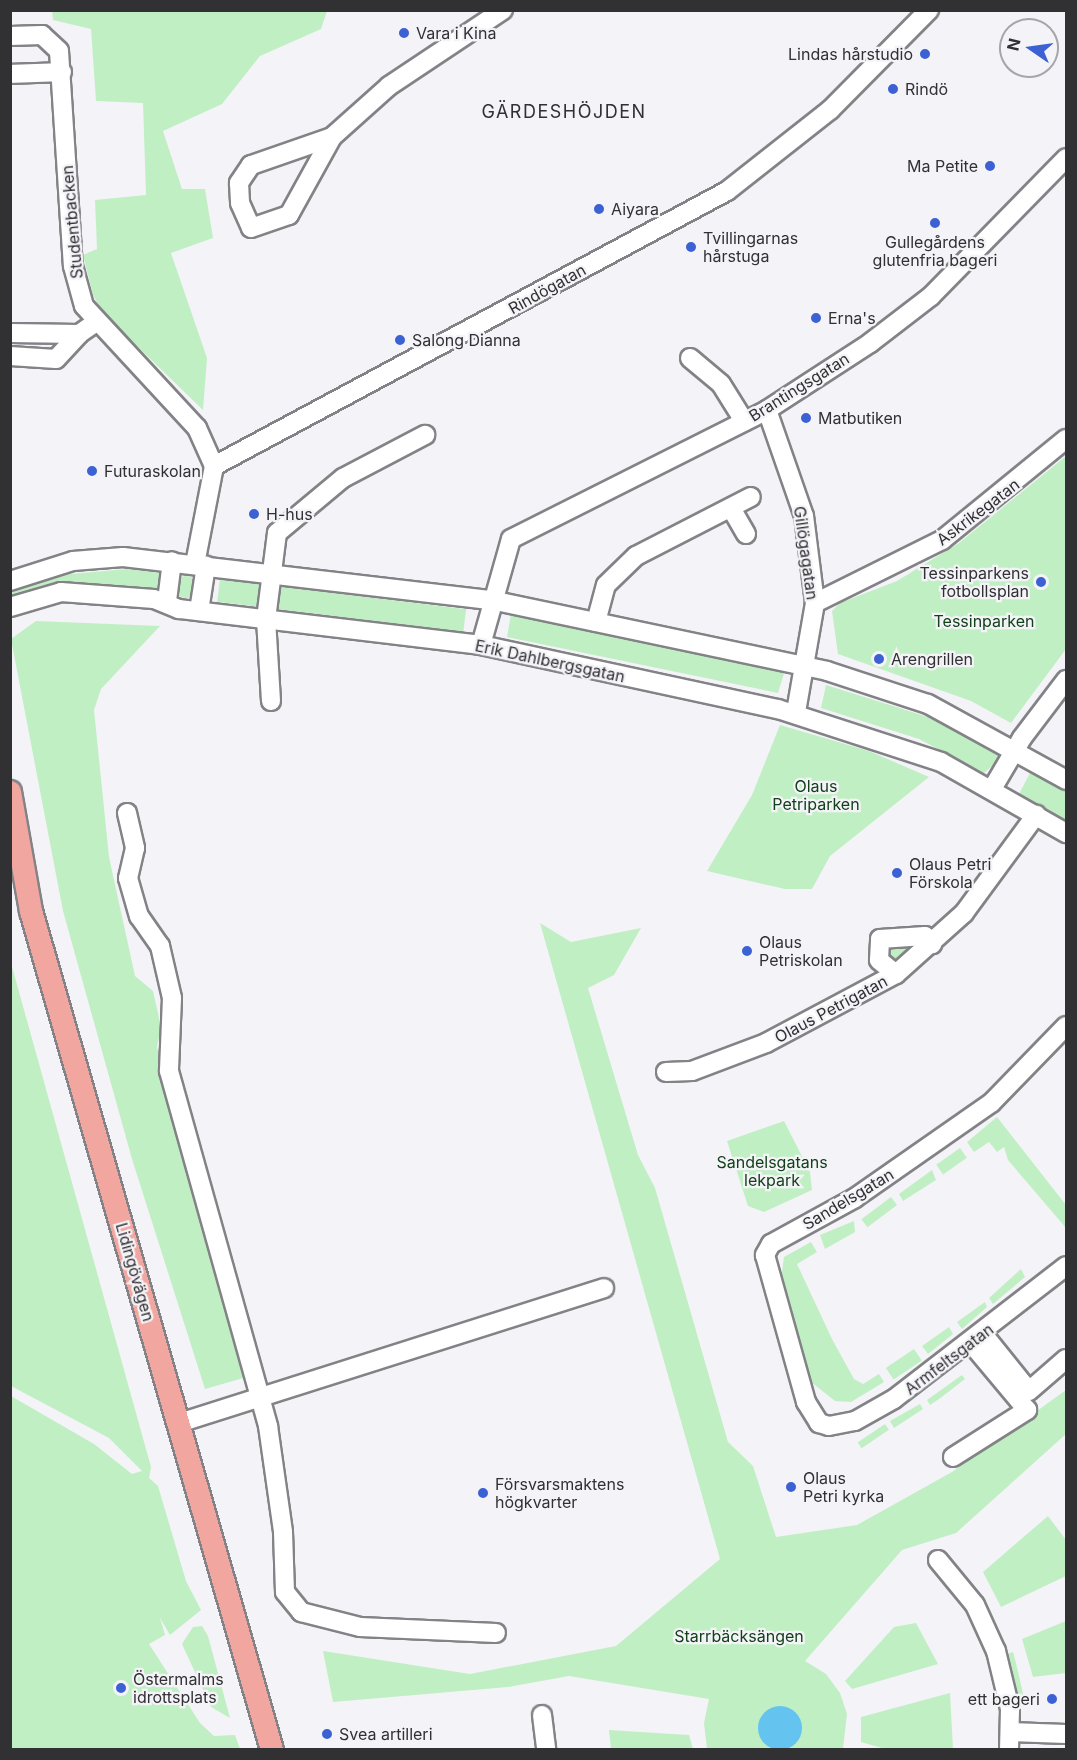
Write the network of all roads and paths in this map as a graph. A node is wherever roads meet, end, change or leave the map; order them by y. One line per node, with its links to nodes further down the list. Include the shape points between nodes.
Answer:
1 (503, 10): 6 (street, via 389,86)
2 (930, 10): 17 (street, Rindögatan, via 830,111 727,191)
3 (10, 36): 4 (street, Studentbacken, via 42,35 53,41)
4 (62, 72): 5 (street); 8 (street, Studentbacken, via 73,266)
5 (10, 74)
6 (332, 137): 6 (street, via 251,165 239,183 240,203 251,228 289,215)
7 (1066, 158): 13 (street, Brantingsgatan, via 931,296)
8 (95, 323): 10 (street); 17 (street, Studentbacken, via 197,428)
9 (10, 333): 10 (street)
10 (79, 334): 11 (street, via 56,359)
11 (10, 356)
12 (690, 358): 14 (street, via 721,384)
13 (767, 410): 14 (street, Brantingsgatan); 27 (street, Gillögagatan, via 804,516)
14 (744, 421): 25 (street, Brantingsgatan, via 511,539)
15 (425, 435): 23 (street, via 343,478 286,521 277,533)
16 (1066, 439): 27 (street, Askrikegatan, via 942,540)
17 (214, 466): 22 (street)
18 (751, 497): 19 (street)
19 (731, 508): 20 (street); 31 (street, via 636,556 606,585)
20 (746, 534)
21 (172, 561): 22 (street); 24 (street, via 95,558 48,566); 26 (street)
22 (201, 565): 23 (street); 29 (street)
23 (271, 574): 25 (street); 30 (street)
24 (10, 581)
25 (491, 600): 31 (street); 32 (street, Brantingsgatan)
26 (167, 601): 28 (street, Erik Dahlbergsgatan, via 61,592); 29 (street, Erik Dahlbergsgatan)
27 (815, 603): 33 (street, Gillögagatan)
28 (10, 607)
29 (199, 611): 30 (street, Erik Dahlbergsgatan)
30 (266, 619): 32 (street, Erik Dahlbergsgatan); 35 (street)
31 (596, 622): 33 (street)
32 (481, 645): 36 (street, Erik Dahlbergsgatan)
33 (806, 665): 36 (street, Gillögagatan); 37 (street, via 928,704)
34 (1066, 680): 37 (street)
35 (271, 701)
36 (795, 712): 39 (street, Erik Dahlbergsgatan, via 896,743)
37 (1015, 750): 38 (street); 39 (street)
38 (1066, 780)
39 (992, 789): 42 (street, Erik Dahlbergsgatan)
40 (10, 792): 54 (main road, Lidingövägen, via 31,911)
41 (128, 813): 53 (street, via 135,848 128,878 139,916 160,946 172,998 169,1071)
42 (1036, 815): 43 (street, Erik Dahlbergsgatan); 45 (street, Olaus Petrigatan, via 1005,864)
43 (1066, 833)
44 (10, 882): 62 (main road, Lidingövägen)
45 (932, 944): 46 (street, Olaus Petrigatan); 46 (street, via 924,936 880,939 879,960)
46 (896, 974): 48 (street, Olaus Petrigatan, via 766,1043 693,1071)
47 (1066, 1026): 55 (street, Sandelsgatan, via 991,1103 855,1198 771,1244 767,1266 806,1402)
48 (666, 1072)
49 (1066, 1266): 51 (street, Armfeltsgatan)
50 (604, 1288): 53 (street)
51 (977, 1339): 52 (street, via 1029,1391); 55 (street, Armfeltsgatan, via 855,1421 841,1426); 56 (street, via 1027,1410)
52 (1066, 1359)
53 (261, 1395): 54 (street); 58 (street, via 283,1532 285,1592 301,1611 360,1627)
54 (179, 1423): 63 (main road, Lidingövägen)
55 (819, 1423)
56 (953, 1456)
57 (938, 1560): 61 (street, via 975,1605 986,1628 1004,1676)
58 (496, 1633)
59 (542, 1715): 64 (street)
60 (1066, 1734): 61 (street)
61 (1009, 1741)
62 (260, 1749)
63 (272, 1749)
64 (546, 1749)

